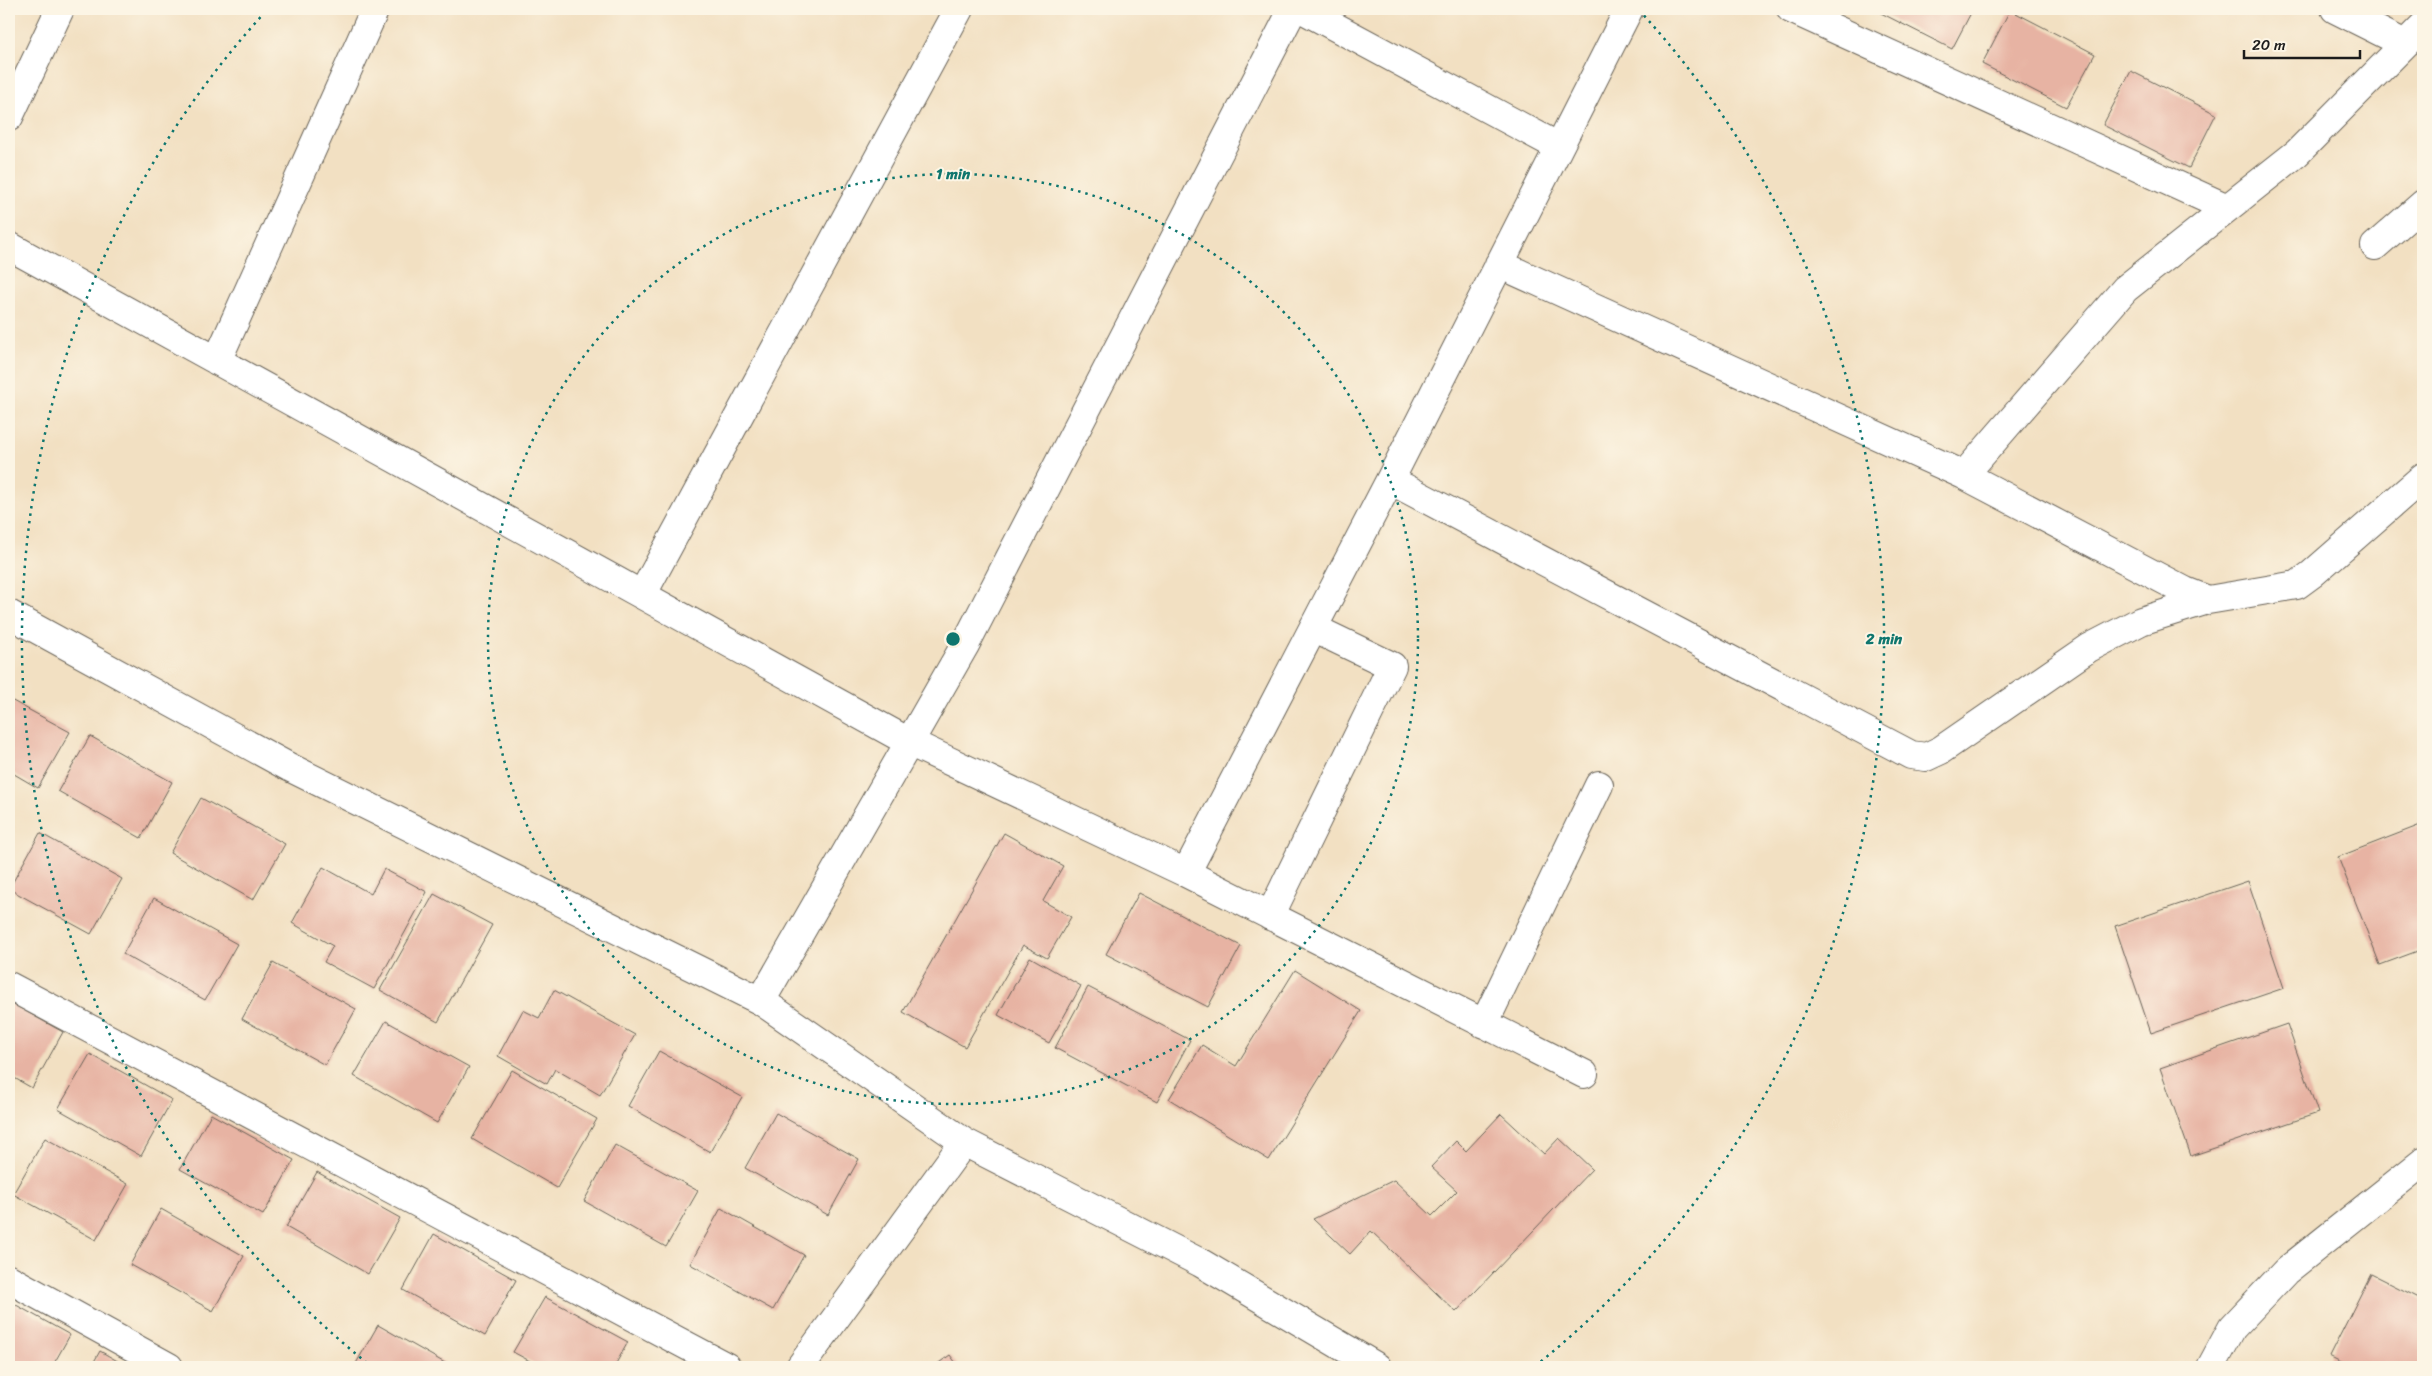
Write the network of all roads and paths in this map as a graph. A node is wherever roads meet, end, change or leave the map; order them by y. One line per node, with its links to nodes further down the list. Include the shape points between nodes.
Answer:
1 (60, 9): 10 (street)
2 (375, 9): 17 (street)
3 (959, 9): 21 (street)
4 (1292, 9): 25 (street, via 964,645)
5 (1302, 9): 11 (street)
6 (1629, 9): 11 (street)
7 (1792, 9): 13 (street)
8 (2335, 9): 9 (street)
9 (2414, 35): 13 (street, via 2297,152)
10 (9, 117)
11 (1559, 147): 16 (street)
12 (2423, 204): 15 (street)
13 (2227, 208): 18 (street, via 2125,289)
14 (9, 246): 17 (street)
15 (2375, 246)
16 (1499, 264): 18 (street); 20 (street)
17 (216, 361): 21 (street)
18 (1964, 475): 22 (street)
19 (2423, 477): 22 (street, via 2297,585)
20 (1390, 480): 22 (street, via 1911,755 1926,757 1941,750 2089,648 2141,621); 24 (street)
21 (642, 595): 25 (street)
22 (2208, 600)
23 (9, 614): 30 (street, via 289,767)
24 (1313, 628): 27 (street); 28 (street, via 1392,666)
25 (909, 742): 27 (street); 30 (street)
26 (1599, 785): 31 (street)
27 (1186, 873): 28 (street)
28 (1270, 916): 31 (street)
29 (9, 986): 37 (street)
30 (761, 1001): 33 (street)
31 (1484, 1024): 32 (street)
32 (1584, 1074)
33 (964, 1142): 38 (street); 39 (street, via 1201,1263)
34 (2423, 1162): 40 (street, via 2286,1271 2232,1328)
35 (9, 1279): 36 (street)
36 (169, 1367)
37 (727, 1367)
38 (800, 1367)
39 (1377, 1367)
40 (2211, 1367)

